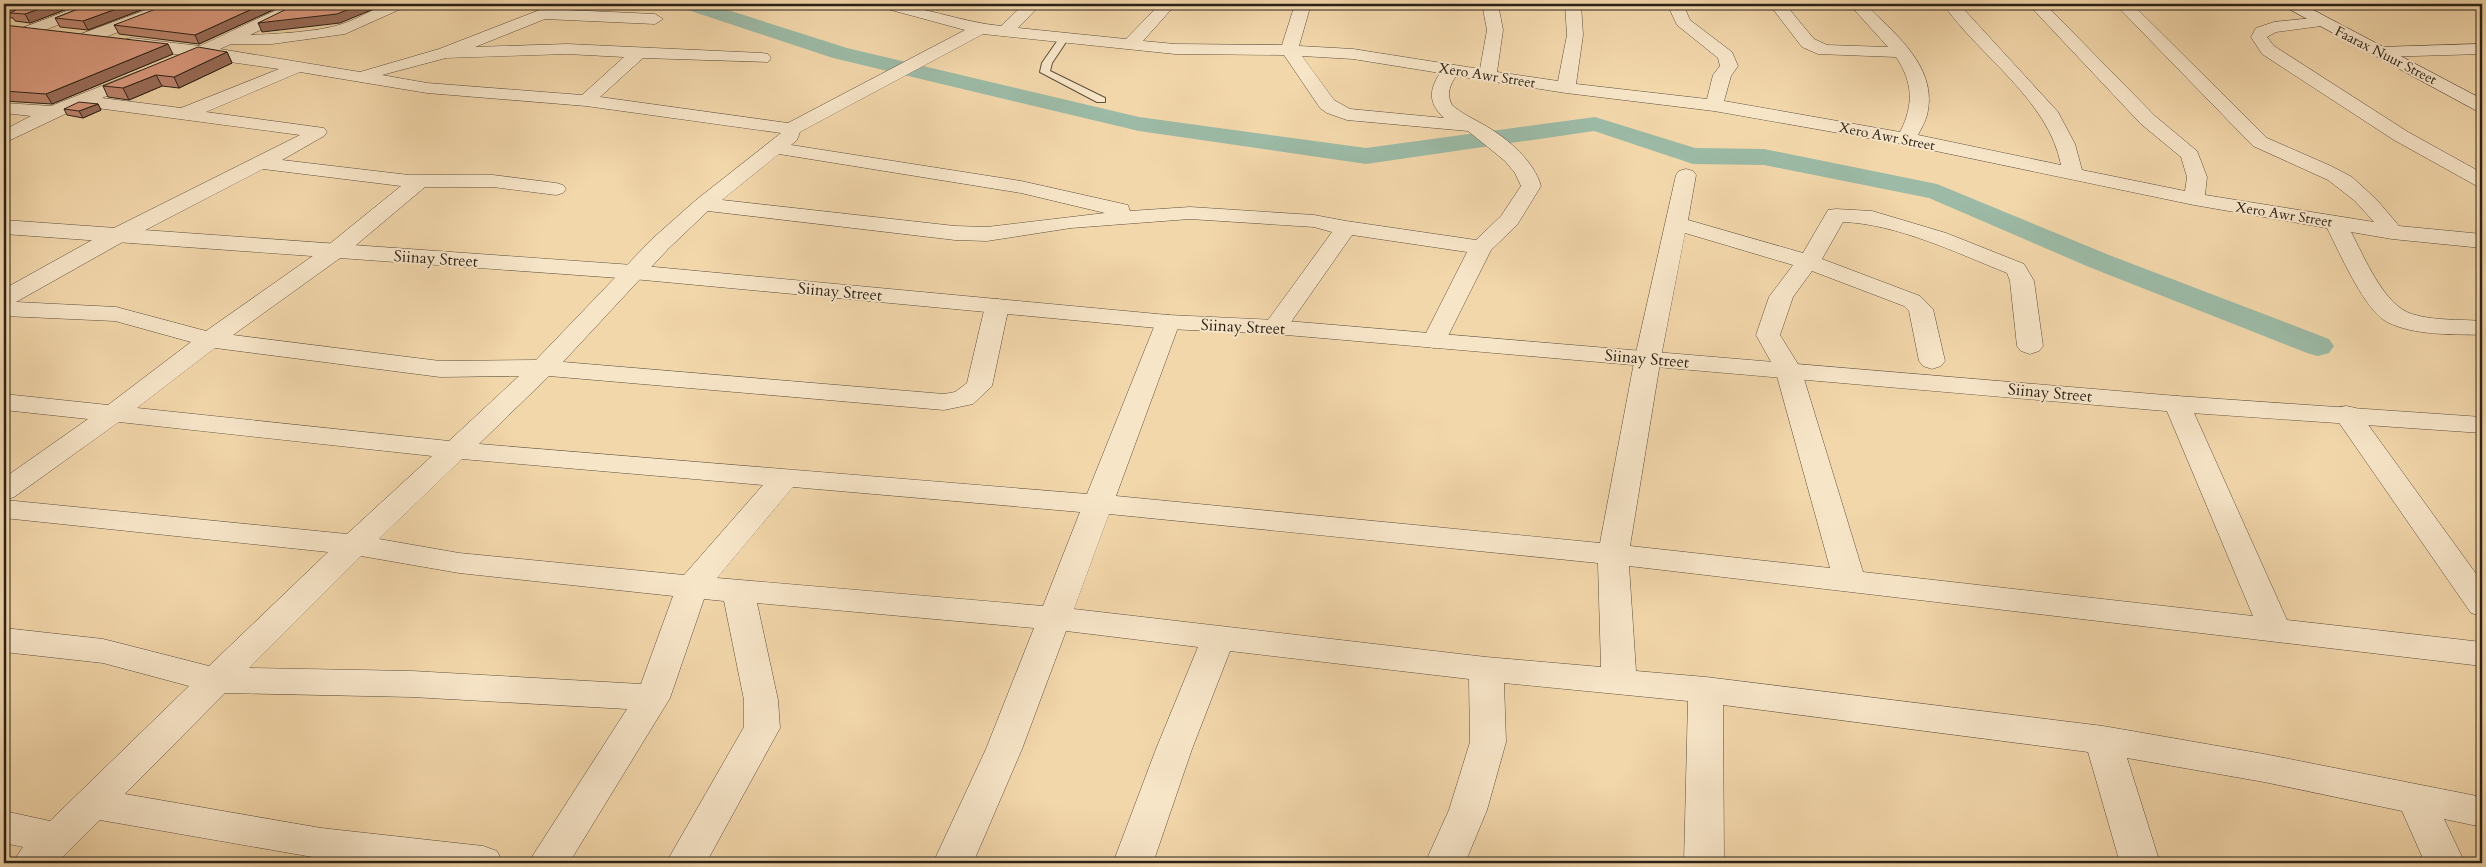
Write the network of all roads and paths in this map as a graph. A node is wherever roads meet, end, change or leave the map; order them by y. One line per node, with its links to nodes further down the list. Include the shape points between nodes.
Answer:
1 (98, 4): 24 (street)
2 (176, 4): 26 (street)
3 (301, 4): 28 (street)
4 (399, 4): 28 (street, via 345,29 272,39)
5 (568, 4): 19 (street)
6 (890, 4): 23 (street, Xero Awr Street)
7 (1032, 4): 25 (street)
8 (1168, 4): 30 (street)
9 (1303, 4): 32 (street)
10 (1490, 4): 41 (street, via 1495,30)
11 (1573, 4): 43 (street, via 1575,36)
12 (1675, 4): 47 (street, via 1683,22 1726,56 1729,66 1722,75)
13 (1777, 4): 35 (street, via 1814,47)
14 (1857, 4): 35 (street)
15 (1951, 4): 58 (street, via 2051,116 2071,156)
16 (2036, 4): 63 (street, via 2148,120 2190,155 2197,177)
17 (2123, 4): 70 (street, via 2260,142 2346,183 2369,201)
18 (2291, 4): 21 (street, Faarax Nuur Street)
19 (544, 14): 20 (street); 37 (street)
20 (656, 19)
21 (2323, 22): 36 (street, Faarax Nuur Street); 61 (street, via 2274,27 2262,31 2259,37 2268,50)
22 (4, 27): 24 (street)
23 (980, 29): 25 (street, Xero Awr Street); 52 (street)
24 (29, 31): 26 (street); 29 (street)
25 (1004, 32): 27 (street, Xero Awr Street)
26 (87, 38): 33 (street)
27 (1063, 39): 30 (street, Xero Awr Street); 45 (lane, via 1046,63 1045,72)
28 (228, 40): 33 (street)
29 (4, 42)
30 (1130, 45): 32 (street, Xero Awr Street, via 1220,51)
31 (2482, 48): 36 (street)
32 (1289, 50): 40 (street, Xero Awr Street, via 1353,54); 53 (street, via 1327,104 1334,109 1347,114)
33 (201, 51): 39 (street); 44 (street)
34 (639, 52): 37 (street, via 537,49); 38 (street); 46 (street)
35 (1902, 52): 55 (street, via 1920,83 1919,110)
36 (2380, 52): 48 (street, Faarax Nuur Street)
37 (445, 53): 42 (street)
38 (762, 58)
39 (296, 68): 42 (street); 51 (street)
40 (1452, 69): 41 (street, Xero Awr Street); 53 (street, via 1442,82 1442,104)
41 (1488, 75): 43 (street, Xero Awr Street)
42 (361, 76): 46 (street, via 428,88)
43 (1566, 88): 47 (street, Xero Awr Street)
44 (80, 100): 50 (street); 51 (street)
45 (1101, 100)
46 (586, 101): 52 (street)
47 (1714, 105): 55 (street, Xero Awr Street)
48 (2482, 106)
49 (4, 108): 50 (street)
50 (53, 112): 54 (street)
51 (186, 113): 57 (street, via 317,132)
52 (791, 129): 56 (street, via 790,136)
53 (1477, 129): 73 (street, via 1527,172 1531,186 1509,220)
54 (4, 137)
55 (1907, 138): 58 (street, Xero Awr Street)
56 (776, 148): 64 (street); 65 (street, via 1021,187)
57 (260, 163): 60 (street); 71 (street)
58 (2073, 174): 63 (street, Xero Awr Street)
59 (1686, 175): 67 (street)
60 (420, 181): 62 (street, via 493,181); 74 (street)
61 (2482, 181)
62 (556, 189)
63 (2194, 199): 66 (street, Xero Awr Street)
64 (703, 204): 65 (street, via 987,234); 76 (street)
65 (1146, 216): 69 (street, via 1190,213 1314,221)
66 (2335, 222): 70 (street, Xero Awr Street); 82 (street, via 2381,305 2394,316 2415,322)
67 (1676, 223): 75 (street); 86 (street)
68 (4, 227): 71 (street, Siinay Street)
69 (1346, 228): 73 (street); 81 (street)
70 (2392, 232): 72 (street, Xero Awr Street)
71 (120, 234): 74 (street, Siinay Street); 77 (street)
72 (2482, 241)
73 (1481, 247): 84 (street)
74 (335, 251): 76 (street, Siinay Street); 83 (street)
75 (1808, 262): 85 (street, via 1836,215 1864,216 1938,238 2016,269 2022,282); 87 (street, via 1912,301 1921,309); 89 (street, via 1781,297 1768,335)
76 (633, 272): 78 (street, Siinay Street); 88 (street)
77 (4, 299)
78 (997, 306): 80 (street, Siinay Street); 88 (street, via 979,386 964,398 944,402)
79 (4, 309): 83 (street, via 116,314)
80 (1168, 322): 81 (street, Siinay Street); 98 (street)
81 (1275, 327): 84 (street, Siinay Street)
82 (2482, 328)
83 (210, 340): 88 (street, via 440,369); 92 (street)
84 (1434, 341): 86 (street, Siinay Street)
85 (2030, 346)
86 (1648, 357): 89 (street, Siinay Street); 101 (street)
87 (1932, 361)
88 (543, 368): 95 (street)
89 (1788, 369): 91 (street, Siinay Street); 102 (street)
90 (4, 402): 92 (street)
91 (2177, 404): 93 (street, Siinay Street); 107 (street)
92 (113, 414): 95 (street); 97 (street)
93 (2346, 414): 94 (street, Siinay Street); 105 (street)
94 (2482, 425)
95 (453, 450): 96 (street); 100 (street)
96 (785, 478): 98 (street); 103 (street)
97 (4, 491)
98 (1099, 504): 101 (street); 106 (street)
99 (4, 509): 100 (street)
100 (355, 545): 103 (street, via 459,563); 112 (street)
101 (1613, 554): 102 (street); 113 (street)
102 (1850, 582): 107 (street)
103 (692, 587): 104 (street); 115 (street)
104 (738, 591): 106 (street); 125 (street, via 761,700 762,728)
105 (2482, 605)
106 (1055, 618): 108 (street); 126 (street, via 1004,749)
107 (2275, 630): 110 (street)
108 (1219, 637): 111 (street); 127 (street)
109 (4, 640): 112 (street, via 103,651)
110 (2482, 654)
111 (1486, 669): 113 (street); 128 (street, via 1488,742 1468,810)
112 (215, 680): 115 (street, via 412,684); 118 (street)
113 (1619, 681): 114 (street)
114 (1706, 690): 116 (street); 129 (street)
115 (653, 698): 124 (street)
116 (2103, 740): 117 (street); 130 (street)
117 (2415, 799): 119 (street); 131 (street)
118 (91, 803): 121 (street); 122 (street)
119 (2482, 812)
120 (4, 827): 121 (street)
121 (44, 851)
122 (312, 853): 123 (street)
123 (483, 863)
124 (548, 863)
125 (686, 863)
126 (953, 863)
127 (1133, 863)
128 (1445, 863)
129 (1704, 863)
130 (2140, 863)
131 (2445, 863)

